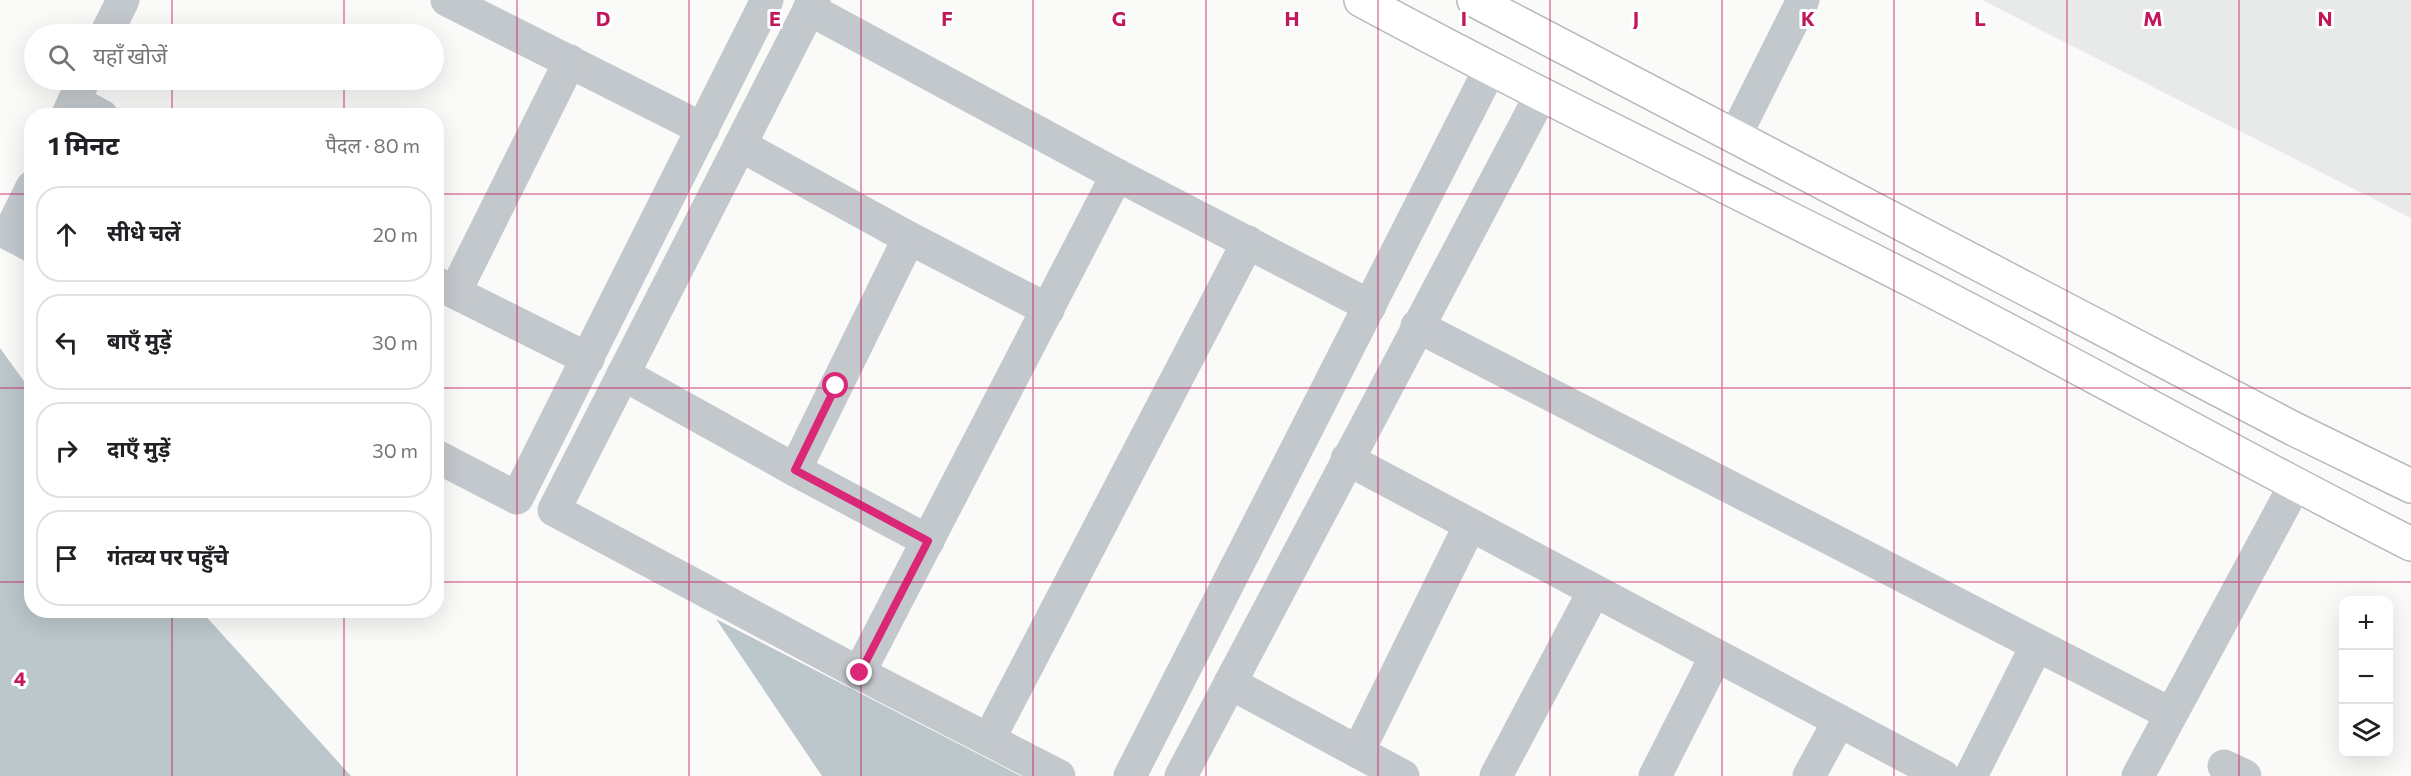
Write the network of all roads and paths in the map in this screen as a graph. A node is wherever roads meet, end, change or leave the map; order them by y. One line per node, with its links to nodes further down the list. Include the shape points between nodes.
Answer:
1 (123, 0): 8 (street)
2 (447, 0): 9 (street)
3 (767, 0): 12 (street)
4 (1361, 0): 10 (main road)
5 (1474, 0): 13 (main road)
6 (1803, 0): 13 (street)
7 (812, 5): 14 (street); 15 (street)
8 (111, 24)
9 (570, 62): 12 (street); 20 (street)
10 (1490, 69): 11 (main road); 21 (street)
11 (1541, 95): 23 (street); 29 (main road, via 1924,286)
12 (703, 129): 24 (street)
13 (1734, 136): 30 (main road, via 2292,428)
14 (740, 145): 17 (street); 25 (street)
15 (1117, 175): 19 (street); 22 (street)
16 (24, 203): 18 (street, via 9,234)
17 (909, 238): 22 (street); 28 (street)
18 (24, 242)
19 (1248, 242): 21 (street); 41 (street)
20 (446, 287): 24 (street)
21 (1370, 306): 44 (street)
22 (1048, 310): 32 (street)
23 (1417, 326): 26 (street); 35 (street)
24 (588, 359): 27 (street, via 518,498)
25 (623, 374): 28 (street); 37 (street, via 554,510)
26 (1347, 459): 31 (street); 38 (street)
27 (444, 460)
28 (795, 470): 32 (street)
29 (2295, 485): 33 (main road); 39 (street)
30 (2411, 486)
31 (1470, 525): 34 (street); 42 (street)
32 (928, 541): 37 (street)
33 (2411, 544)
34 (1594, 591): 36 (street); 47 (street)
35 (2037, 645): 39 (street); 51 (street)
36 (1716, 656): 40 (street); 48 (street)
37 (860, 673): 41 (street)
38 (1230, 683): 42 (street); 45 (street)
39 (2170, 714): 52 (street)
40 (1839, 720): 49 (street); 50 (street)
41 (989, 739): 43 (street)
42 (1358, 752): 46 (street)
43 (1059, 776)
44 (1130, 776)
45 (1181, 776)
46 (1403, 776)
47 (1497, 776)
48 (1654, 776)
49 (1809, 776)
50 (1943, 776)
51 (1971, 776)
52 (2138, 776)

